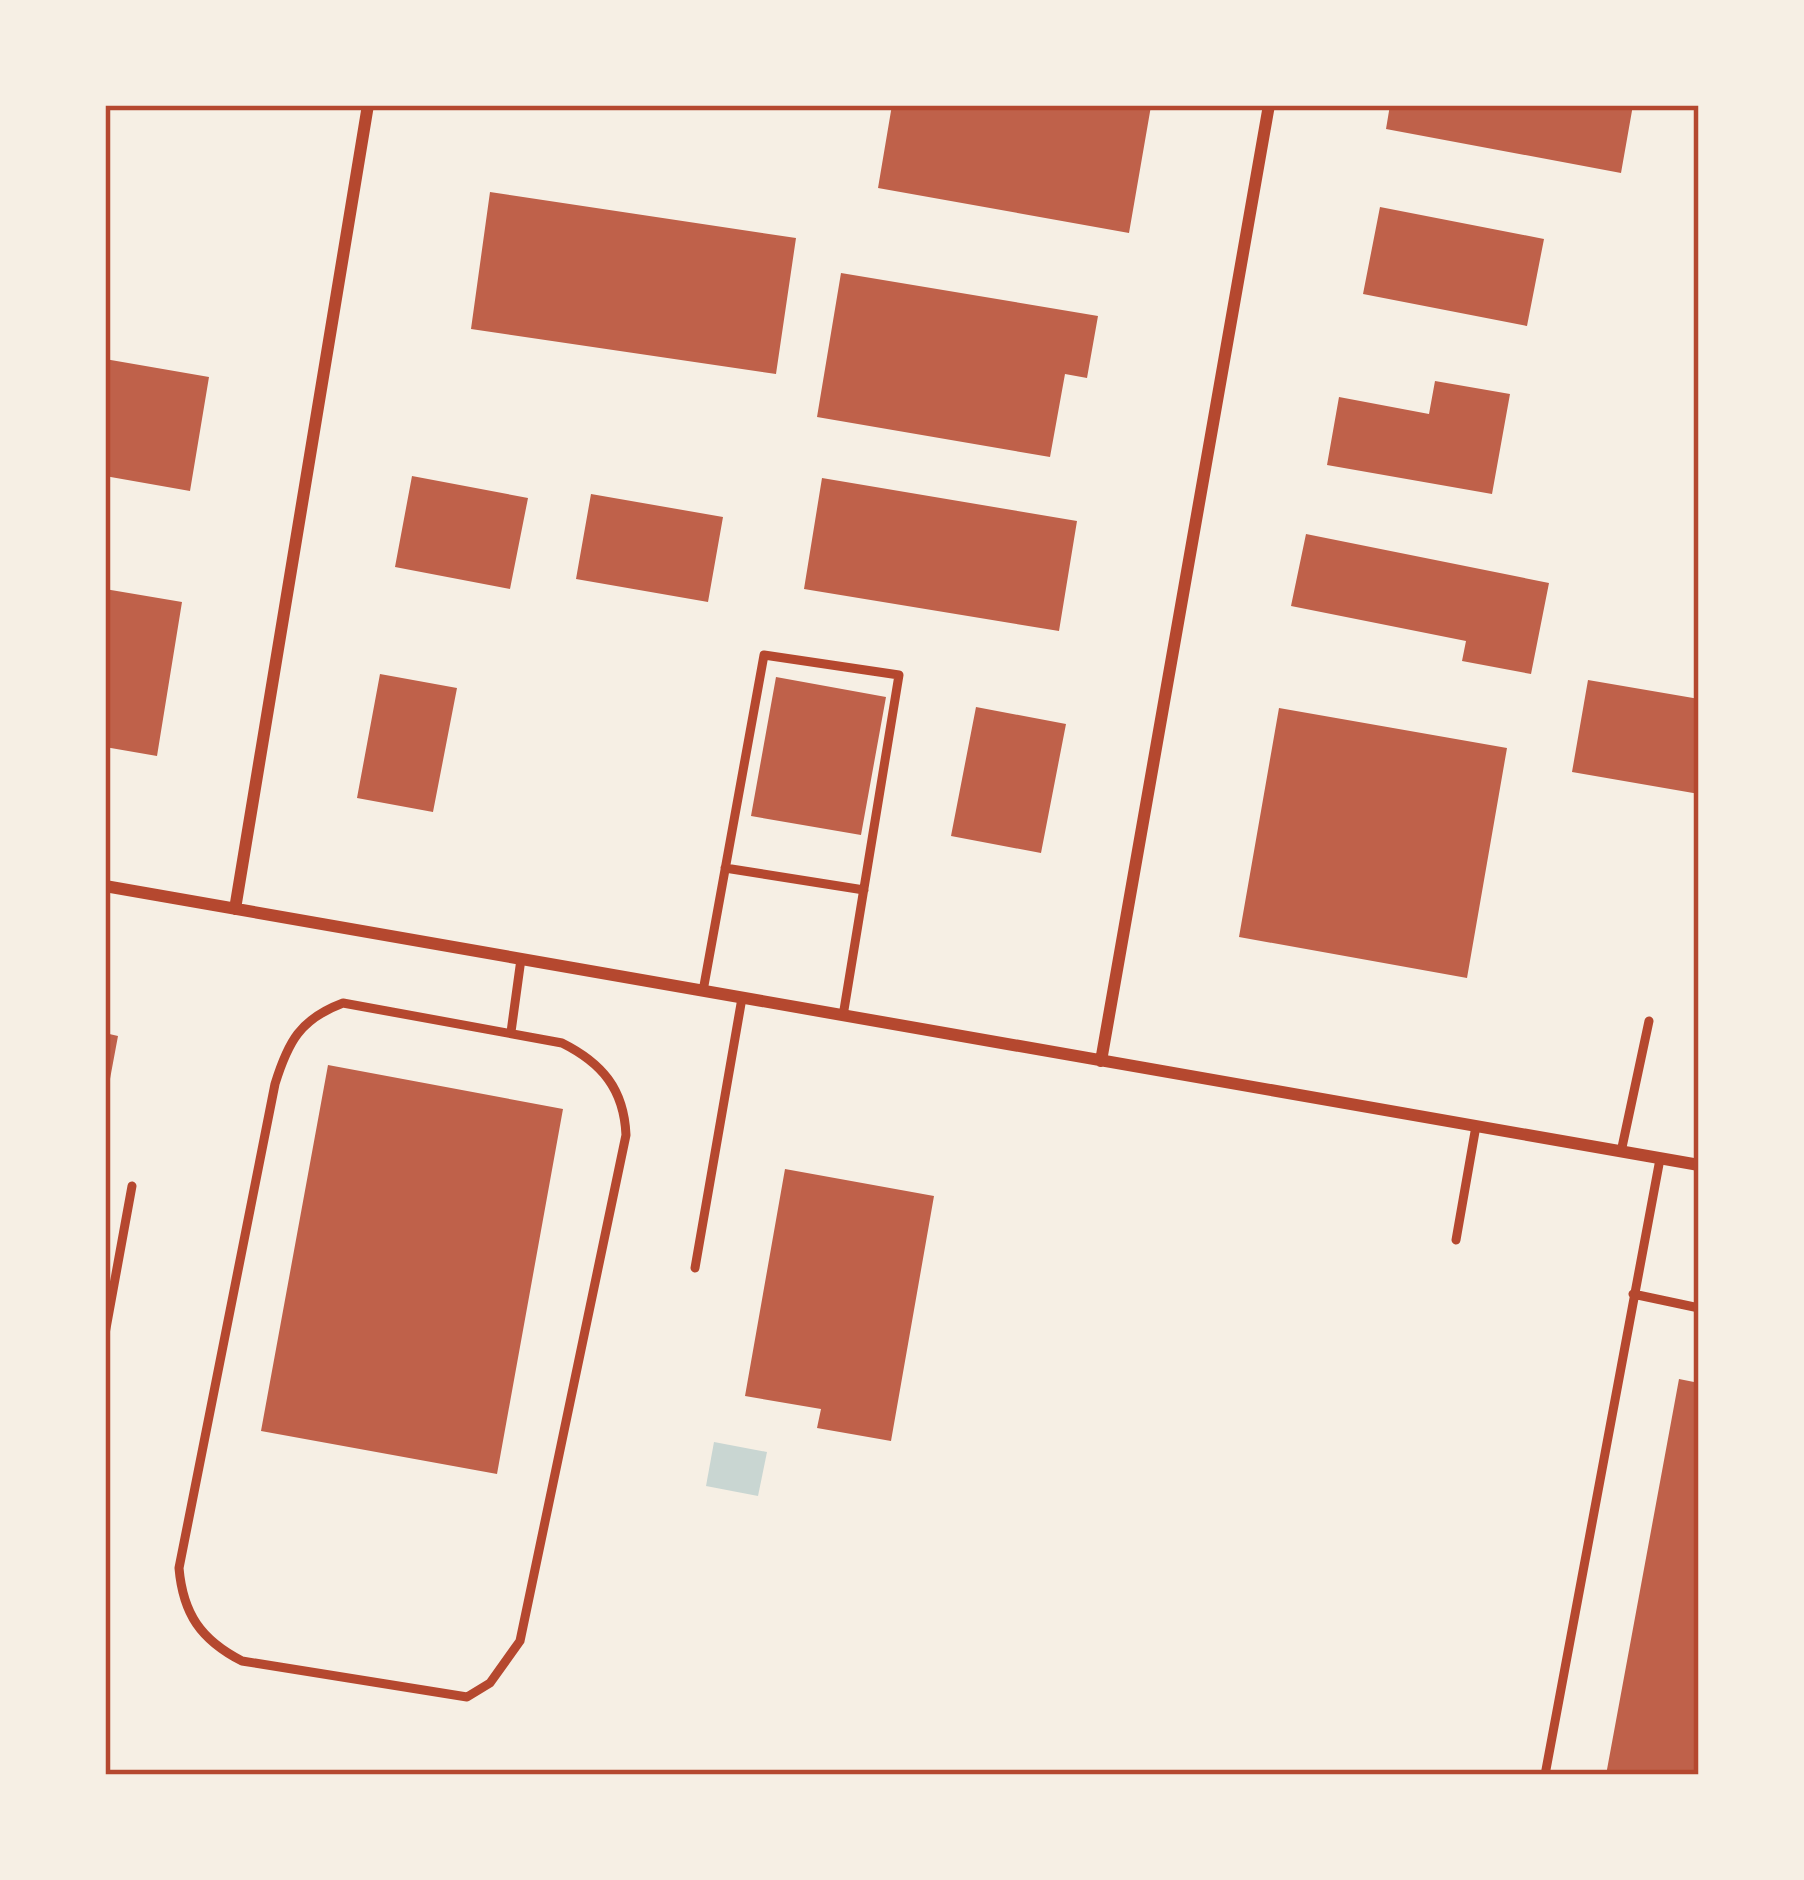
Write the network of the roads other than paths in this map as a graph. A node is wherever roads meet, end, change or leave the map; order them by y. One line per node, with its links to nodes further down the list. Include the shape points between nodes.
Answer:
1 (368, 105): 6 (street)
2 (1269, 105): 13 (street)
3 (725, 868): 5 (lane); 5 (lane, via 764,655 899,675); 8 (lane)
4 (105, 886): 6 (street)
5 (864, 890): 10 (lane)
6 (236, 909): 7 (street)
7 (521, 959): 8 (street); 12 (lane)
8 (703, 991): 9 (street)
9 (742, 998): 10 (street); 20 (lane)
10 (843, 1016): 13 (street)
11 (1648, 1021): 15 (lane)
12 (511, 1031): 12 (lane, via 343,1004 296,1030 285,1053 178,1568 194,1623 242,1661 467,1697 490,1683 520,1642 626,1135 624,1104 590,1056)
13 (1101, 1060): 14 (street)
14 (1477, 1126): 15 (street); 19 (lane)
15 (1622, 1152): 16 (street)
16 (1660, 1159): 17 (street); 21 (lane)
17 (1699, 1165)
18 (133, 1186): 23 (lane)
19 (1456, 1240)
20 (695, 1268)
21 (1633, 1294): 22 (lane); 24 (lane)
22 (1699, 1308)
23 (105, 1334)
24 (1545, 1775)

